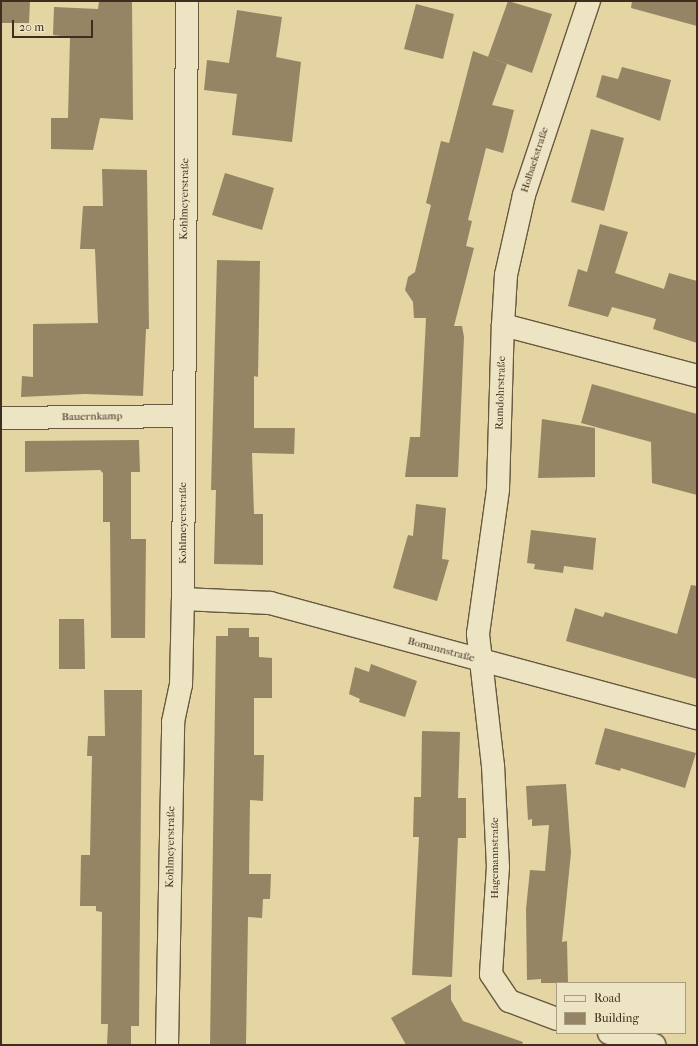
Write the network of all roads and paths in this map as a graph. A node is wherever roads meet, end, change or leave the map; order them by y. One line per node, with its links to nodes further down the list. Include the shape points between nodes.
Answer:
1 (187, 1): 5 (street, Kohlmeyerstraße)
2 (588, 1): 3 (street, Holbaekstraße, via 524,195 506,275)
3 (503, 324): 4 (street); 8 (street, Ramdohrstraße, via 498,489 478,634)
4 (697, 376)
5 (184, 416): 6 (street, Bauernkamp); 7 (street, Kohlmeyerstraße)
6 (1, 418)
7 (183, 599): 8 (street, Bomannstraße, via 270,603); 12 (street, Kohlmeyerstraße, via 181,685 173,722)
8 (479, 660): 9 (street, Bomannstraße); 10 (street, Hagemannstraße, via 493,766 497,859 491,974 509,1001)
9 (697, 718)
10 (556, 1019)
11 (613, 1034): 13 (street)
12 (167, 1045)
13 (654, 1045)

